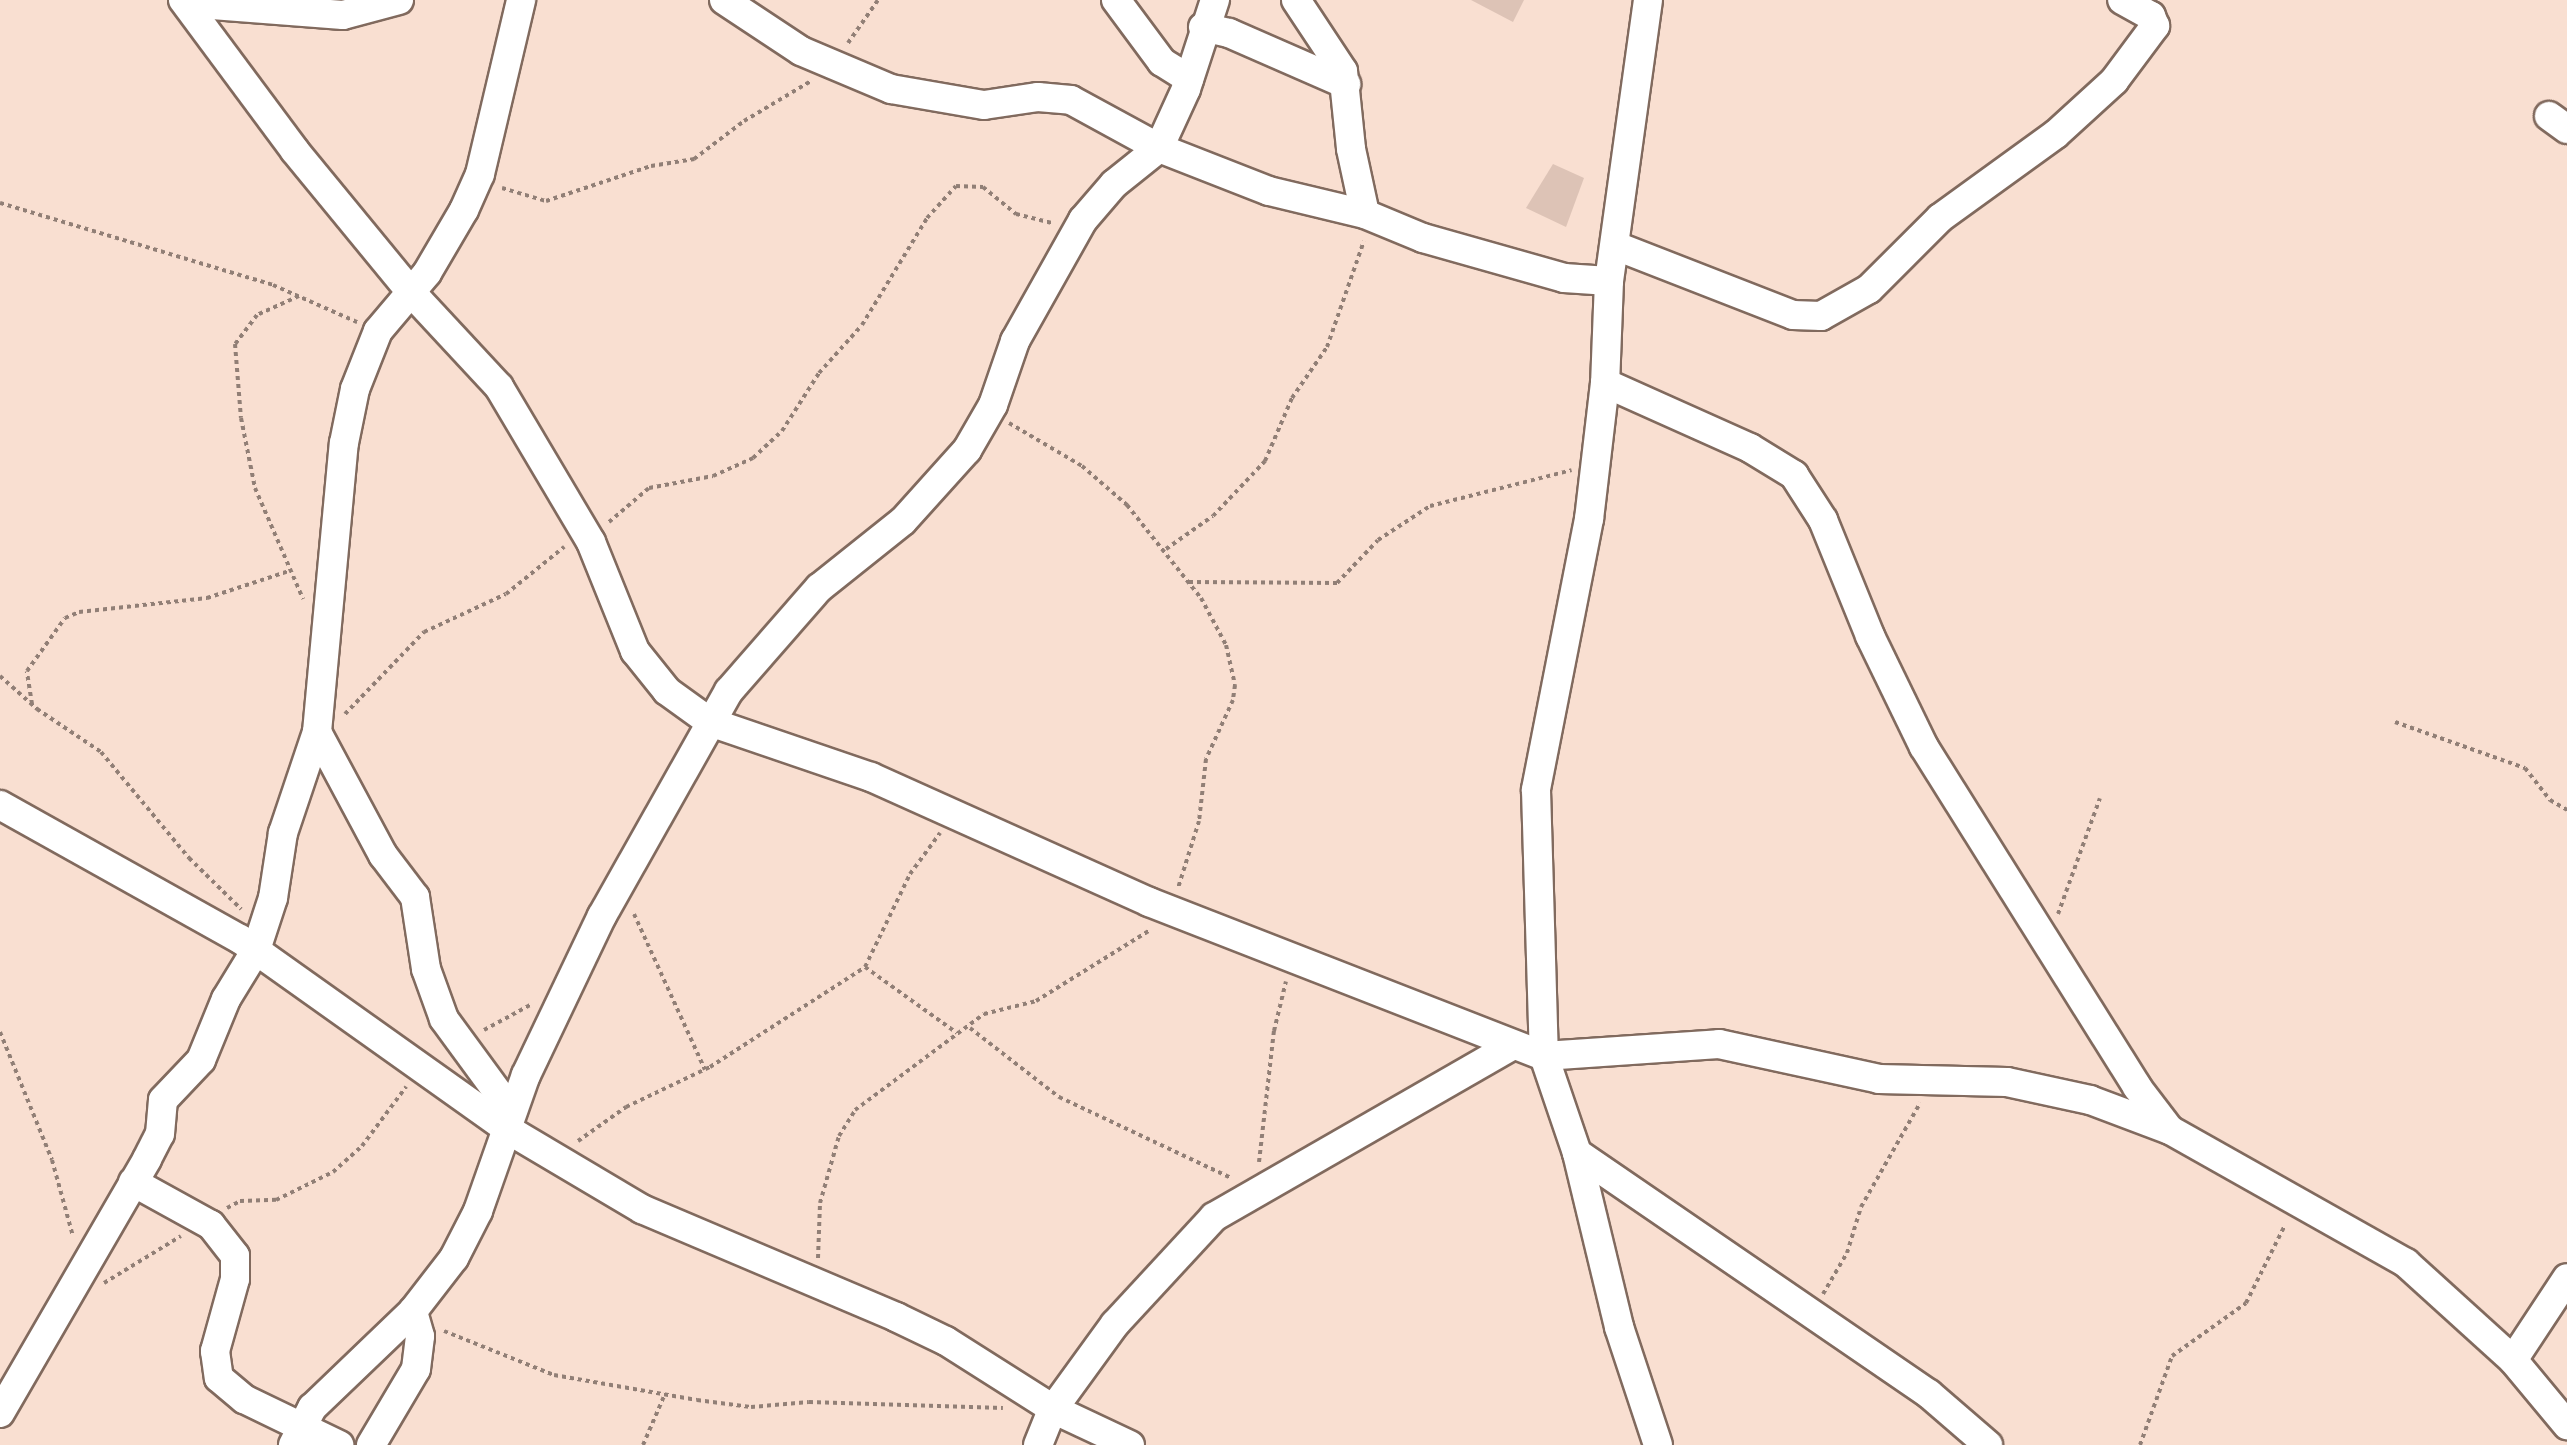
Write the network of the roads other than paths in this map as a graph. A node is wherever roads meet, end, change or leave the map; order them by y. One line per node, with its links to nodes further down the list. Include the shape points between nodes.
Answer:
1 (399, 0): 9 (street, via 343,15)
2 (521, 0): 17 (street, via 480,174 449,239)
3 (724, 0): 13 (street, via 772,34 891,89 955,102 1071,100)
4 (1116, 0): 11 (street, via 1162,62)
5 (1215, 0): 10 (street)
6 (1296, 0): 12 (street, via 1340,64)
7 (1648, 0): 15 (street)
8 (2122, 0): 15 (street, via 2151,16 2155,26 2114,81 2056,134 1940,218 1869,289 1821,316 1793,315)
9 (184, 2): 17 (street, via 295,151)
10 (1203, 27): 11 (street); 12 (street, via 1229,33)
11 (1189, 79): 13 (street)
12 (1346, 84): 14 (street, via 1351,149)
13 (1159, 148): 14 (street, via 1269,191); 19 (street, via 1114,184 1083,220 1015,341 989,412 967,450 903,521 819,588 760,650)
14 (1365, 214): 16 (street, via 1423,238 1564,278)
15 (1616, 246): 16 (street)
16 (1609, 281): 18 (street)
17 (409, 290): 19 (street, via 499,387 588,537 635,651 667,691); 20 (street, via 378,331 355,389 344,443)
18 (1605, 383): 24 (street, via 1589,519 1536,790); 26 (street, via 1750,448 1794,475 1823,520 1870,636 1924,747 2137,1087)
19 (710, 722): 23 (street, via 871,777 1170,910); 25 (street, via 621,878)
20 (317, 732): 22 (street, via 283,833 279,871); 25 (street, via 383,855 415,897 430,985 459,1044)
21 (0, 805): 22 (street)
22 (258, 943): 25 (street, via 424,1071); 28 (street, via 226,999 201,1060 163,1100 160,1134)
23 (1511, 1046): 24 (street); 32 (street, via 1214,1217 1115,1324)
24 (1544, 1056): 26 (street, via 1719,1044 1879,1079 2007,1082 2056,1090); 27 (street)
25 (510, 1121): 30 (street, via 466,1235); 32 (street, via 545,1150 691,1234 946,1341)
26 (2170, 1130): 31 (street, via 2406,1263)
27 (1577, 1153): 40 (street, via 1619,1327); 41 (street, via 1929,1394)
28 (133, 1182): 33 (street); 35 (street, via 212,1226 228,1242 236,1267 213,1367 231,1391)
29 (2567, 1278): 31 (street)
30 (413, 1311): 35 (street, via 312,1408); 37 (street, via 420,1336 416,1369)
31 (2513, 1360): 34 (street)
32 (1052, 1408): 38 (street); 39 (street)
33 (0, 1413)
34 (2567, 1425)
35 (297, 1436): 36 (street)
36 (339, 1445)
37 (371, 1445)
38 (1038, 1445)
39 (1130, 1445)
40 (1658, 1445)
41 (1988, 1445)

